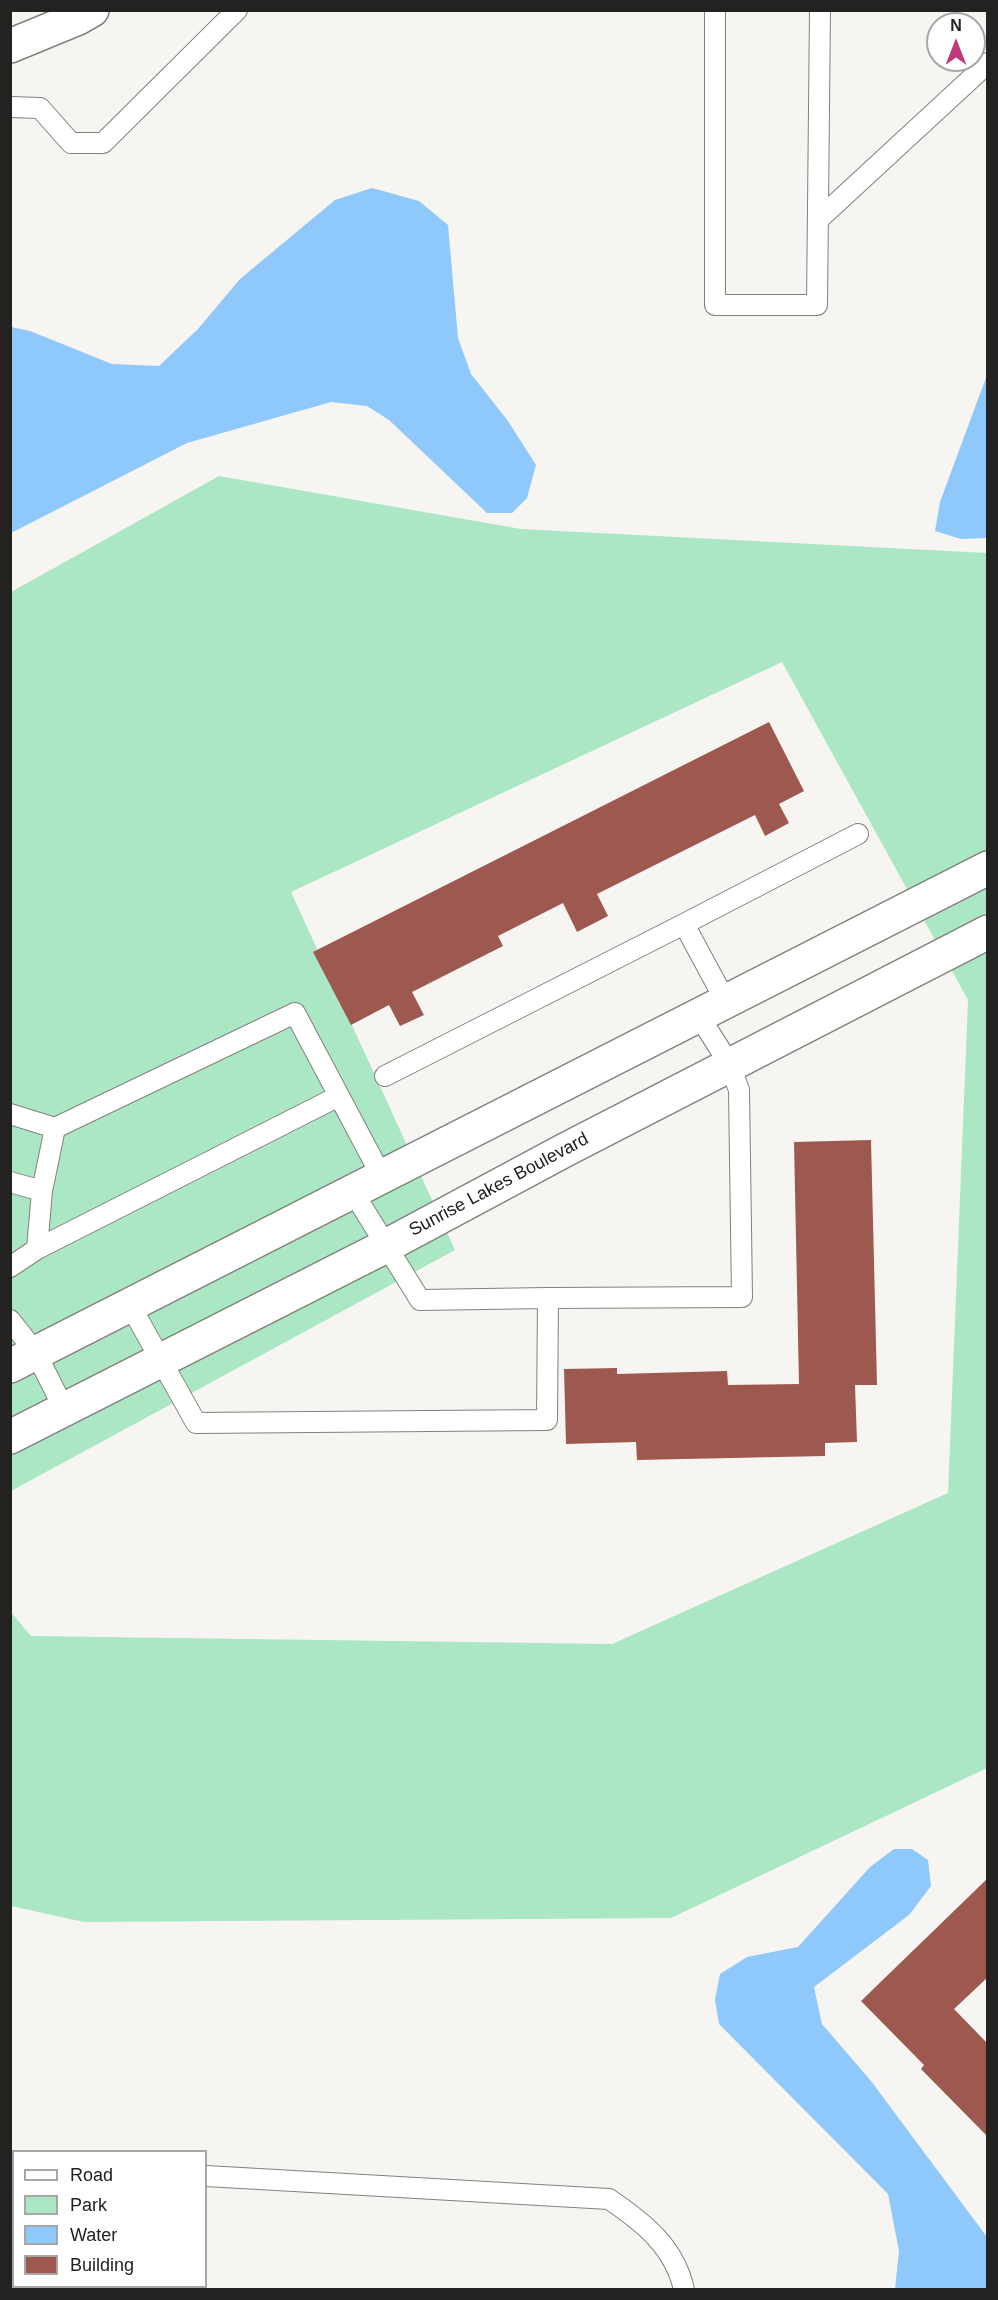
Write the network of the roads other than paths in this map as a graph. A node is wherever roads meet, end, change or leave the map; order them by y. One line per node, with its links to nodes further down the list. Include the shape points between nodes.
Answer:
1 (92, 10): 5 (street)
2 (237, 10): 7 (lane, via 103,143 71,143 40,108)
3 (716, 10): 8 (lane, via 715,305 817,305)
4 (820, 10): 8 (lane)
5 (10, 46)
6 (987, 63): 8 (lane)
7 (10, 107)
8 (818, 220)
9 (858, 834): 11 (lane)
10 (987, 868): 13 (street)
11 (684, 924): 13 (lane); 15 (lane)
12 (987, 932): 14 (street, Sunrise Lakes Boulevard)
13 (712, 1009): 14 (lane); 19 (street)
14 (730, 1065): 23 (street, Sunrise Lakes Boulevard); 26 (lane, via 739,1090 742,1297)
15 (385, 1076)
16 (339, 1096): 18 (lane, via 295,1013); 19 (lane); 24 (lane)
17 (10, 1114): 18 (lane)
18 (55, 1128): 21 (lane)
19 (382, 1177): 22 (street)
20 (10, 1182): 21 (lane)
21 (42, 1191): 24 (lane)
22 (352, 1192): 23 (lane); 27 (street)
23 (386, 1246): 26 (lane, via 420,1300); 30 (street, Sunrise Lakes Boulevard)
24 (37, 1249): 25 (lane)
25 (10, 1267)
26 (548, 1298): 30 (lane, via 547,1420 196,1423)
27 (130, 1305): 29 (street); 30 (lane)
28 (10, 1320): 29 (lane)
29 (23, 1359): 31 (lane)
30 (160, 1360): 31 (street, Sunrise Lakes Boulevard)
31 (64, 1409): 32 (street, Sunrise Lakes Boulevard)
32 (10, 1437)
33 (207, 2176): 34 (lane, via 609,2199 662,2244 680,2271)
34 (684, 2289)

